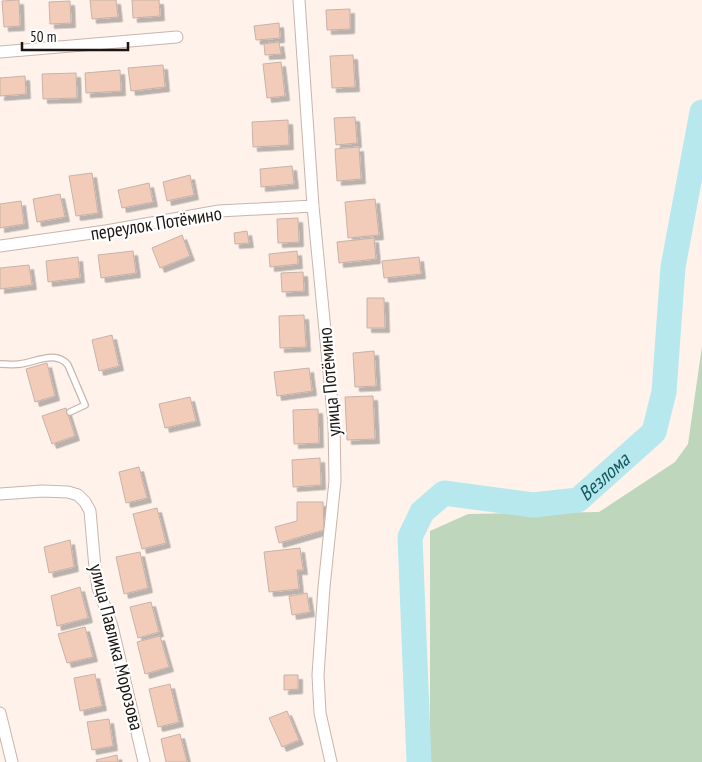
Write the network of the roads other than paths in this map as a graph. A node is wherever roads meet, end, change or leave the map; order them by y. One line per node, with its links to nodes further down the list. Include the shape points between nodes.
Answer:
1 (299, 0): 4 (street, улица Потёмино)
2 (177, 38): 3 (street)
3 (0, 52)
4 (313, 206): 5 (street, переулок Потёмино, via 219,211 106,232); 12 (street, улица Потёмино, via 334,424 335,481 318,675 320,713)
5 (0, 246)
6 (0, 364): 7 (lane, via 54,357 64,360 85,405)
7 (70, 412)
8 (0, 494): 11 (street, улица Павлика Морозова, via 68,492 85,502 90,512 98,588 112,626)
9 (0, 712): 10 (street)
10 (12, 762)
11 (144, 762)
12 (331, 762)

